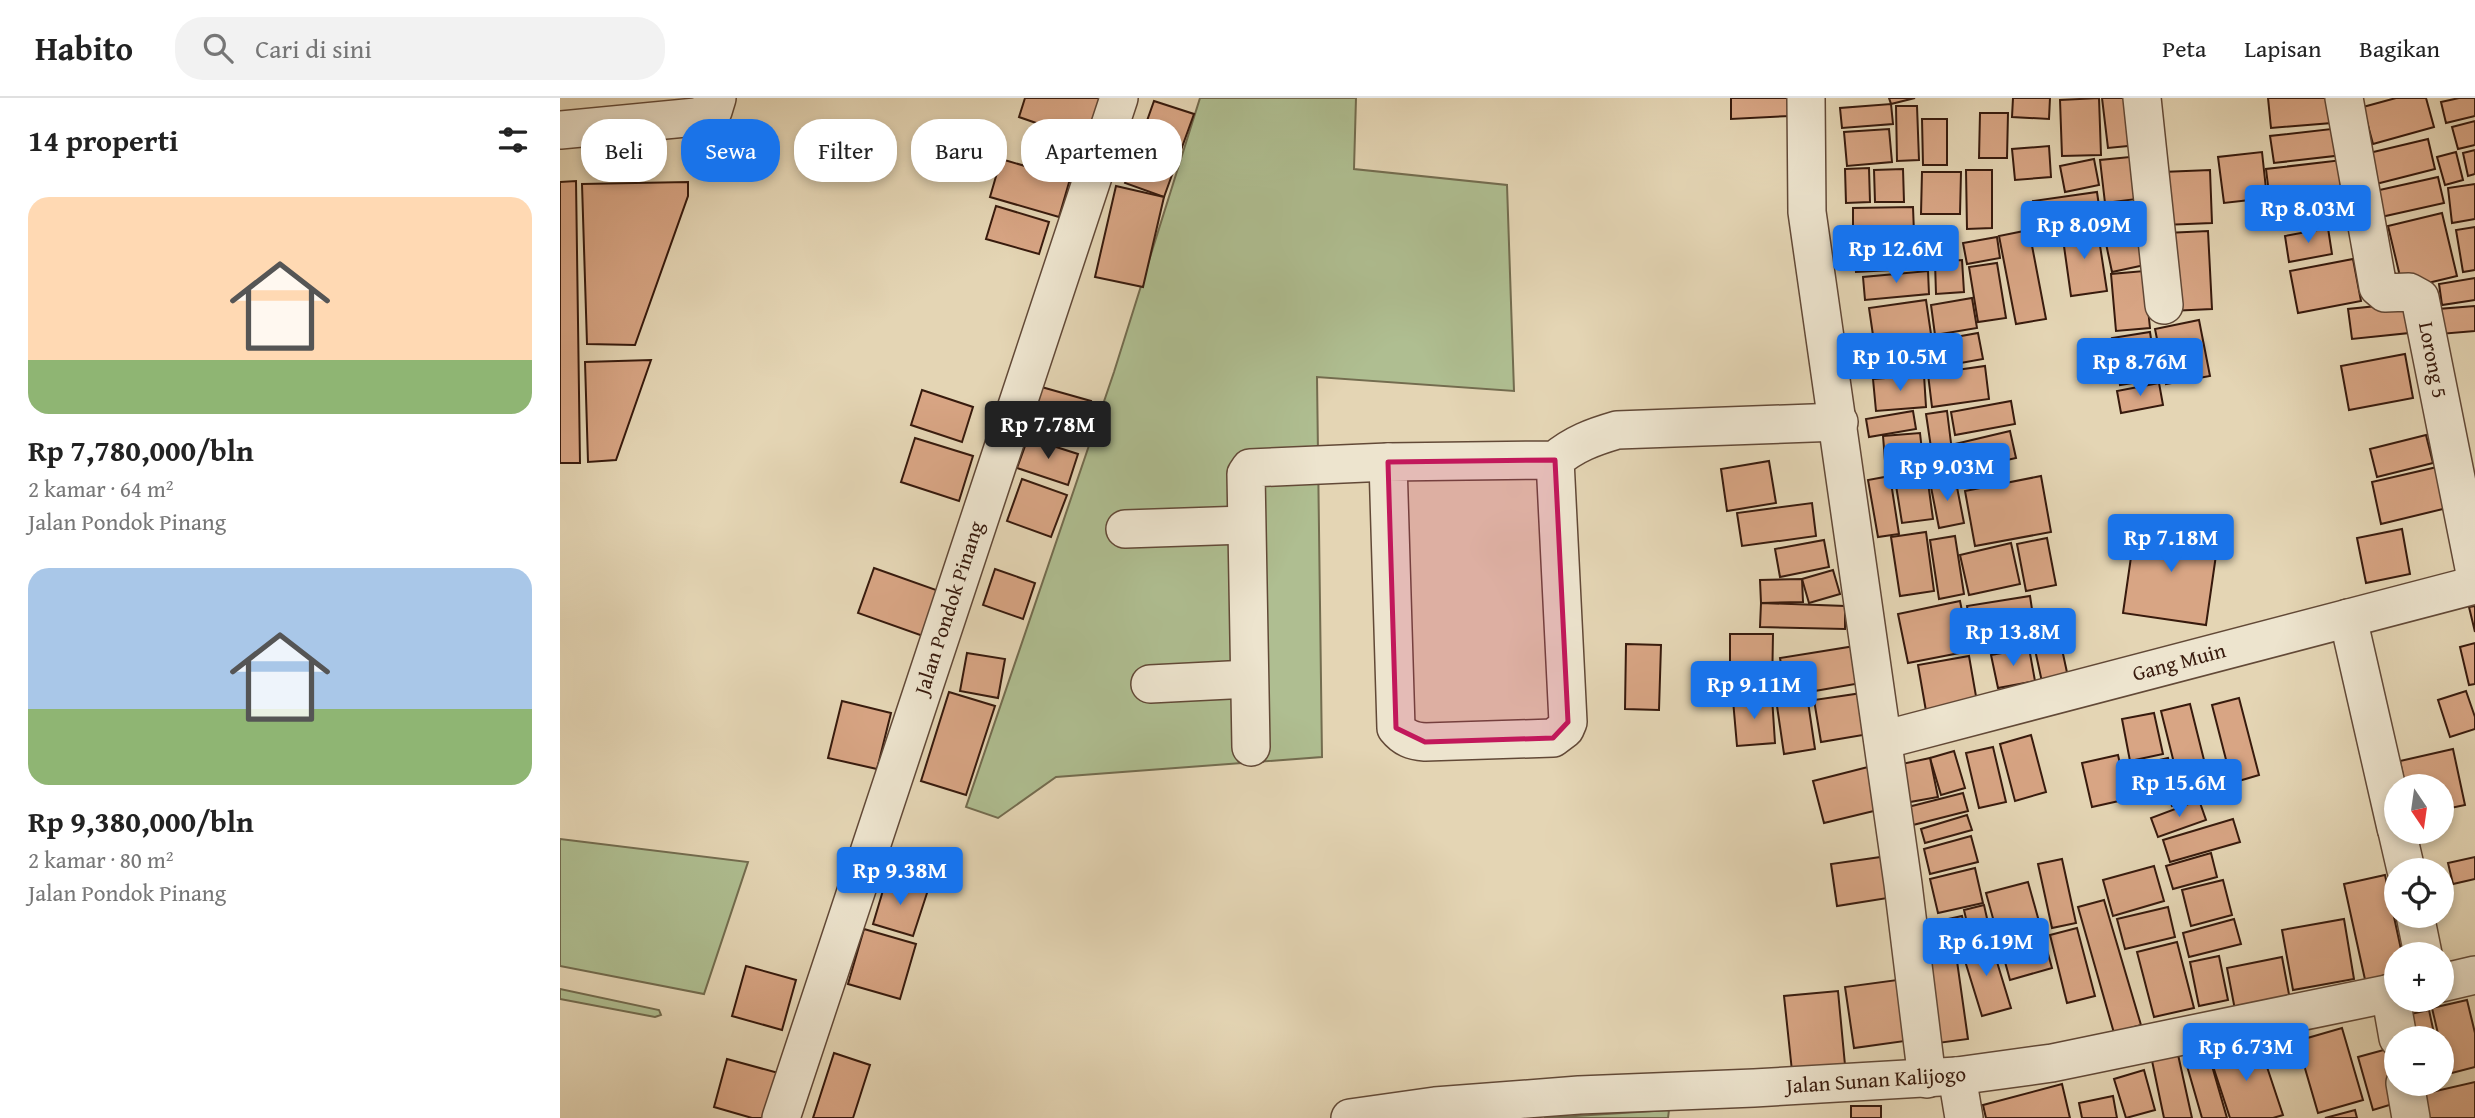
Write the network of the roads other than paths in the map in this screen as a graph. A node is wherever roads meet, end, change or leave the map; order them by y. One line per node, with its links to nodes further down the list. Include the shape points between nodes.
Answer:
1 (717, 98): 6 (street, via 713,111 696,117)
2 (1119, 98): 29 (street, Jalan Pondok Pinang)
3 (1806, 98): 9 (street, via 1807,212)
4 (2142, 98): 8 (street)
5 (2344, 98): 14 (street, Lorong 5, via 2378,286 2385,293 2409,292 2420,298)
6 (601, 112): 7 (street)
7 (560, 130)
8 (2164, 305)
9 (1839, 422): 10 (street, via 1617,430 1589,438); 19 (street)
10 (1555, 460): 11 (street); 11 (street, via 1568,711 1565,729 1553,738 1424,743 1402,736 1396,728)
11 (1388, 462): 12 (street, via 1250,468 1244,479)
12 (1245, 525): 13 (street); 17 (street)
13 (1125, 529)
14 (2475, 573)
15 (2475, 585): 16 (street, Gang Muin)
16 (2348, 618): 19 (street, Gang Muin); 21 (street)
17 (1249, 679): 18 (street); 20 (street)
18 (1150, 684)
19 (1883, 740): 25 (street)
20 (1251, 747)
21 (2384, 777)
22 (2475, 975): 23 (street)
23 (2454, 980)
24 (2384, 994): 25 (street, Jalan Sunan Kalijogo, via 2052,1063)
25 (1942, 1078): 27 (street, Jalan Sunan Kalijogo); 31 (street)
26 (2407, 1096): 32 (street)
27 (1754, 1103): 28 (street, Jalan Sunan Kalijogo, via 1579,1095)
28 (1435, 1112): 30 (street, Jalan Sunan Kalijogo)
29 (781, 1118)
30 (1350, 1118)
31 (1964, 1118)
32 (2411, 1118)

